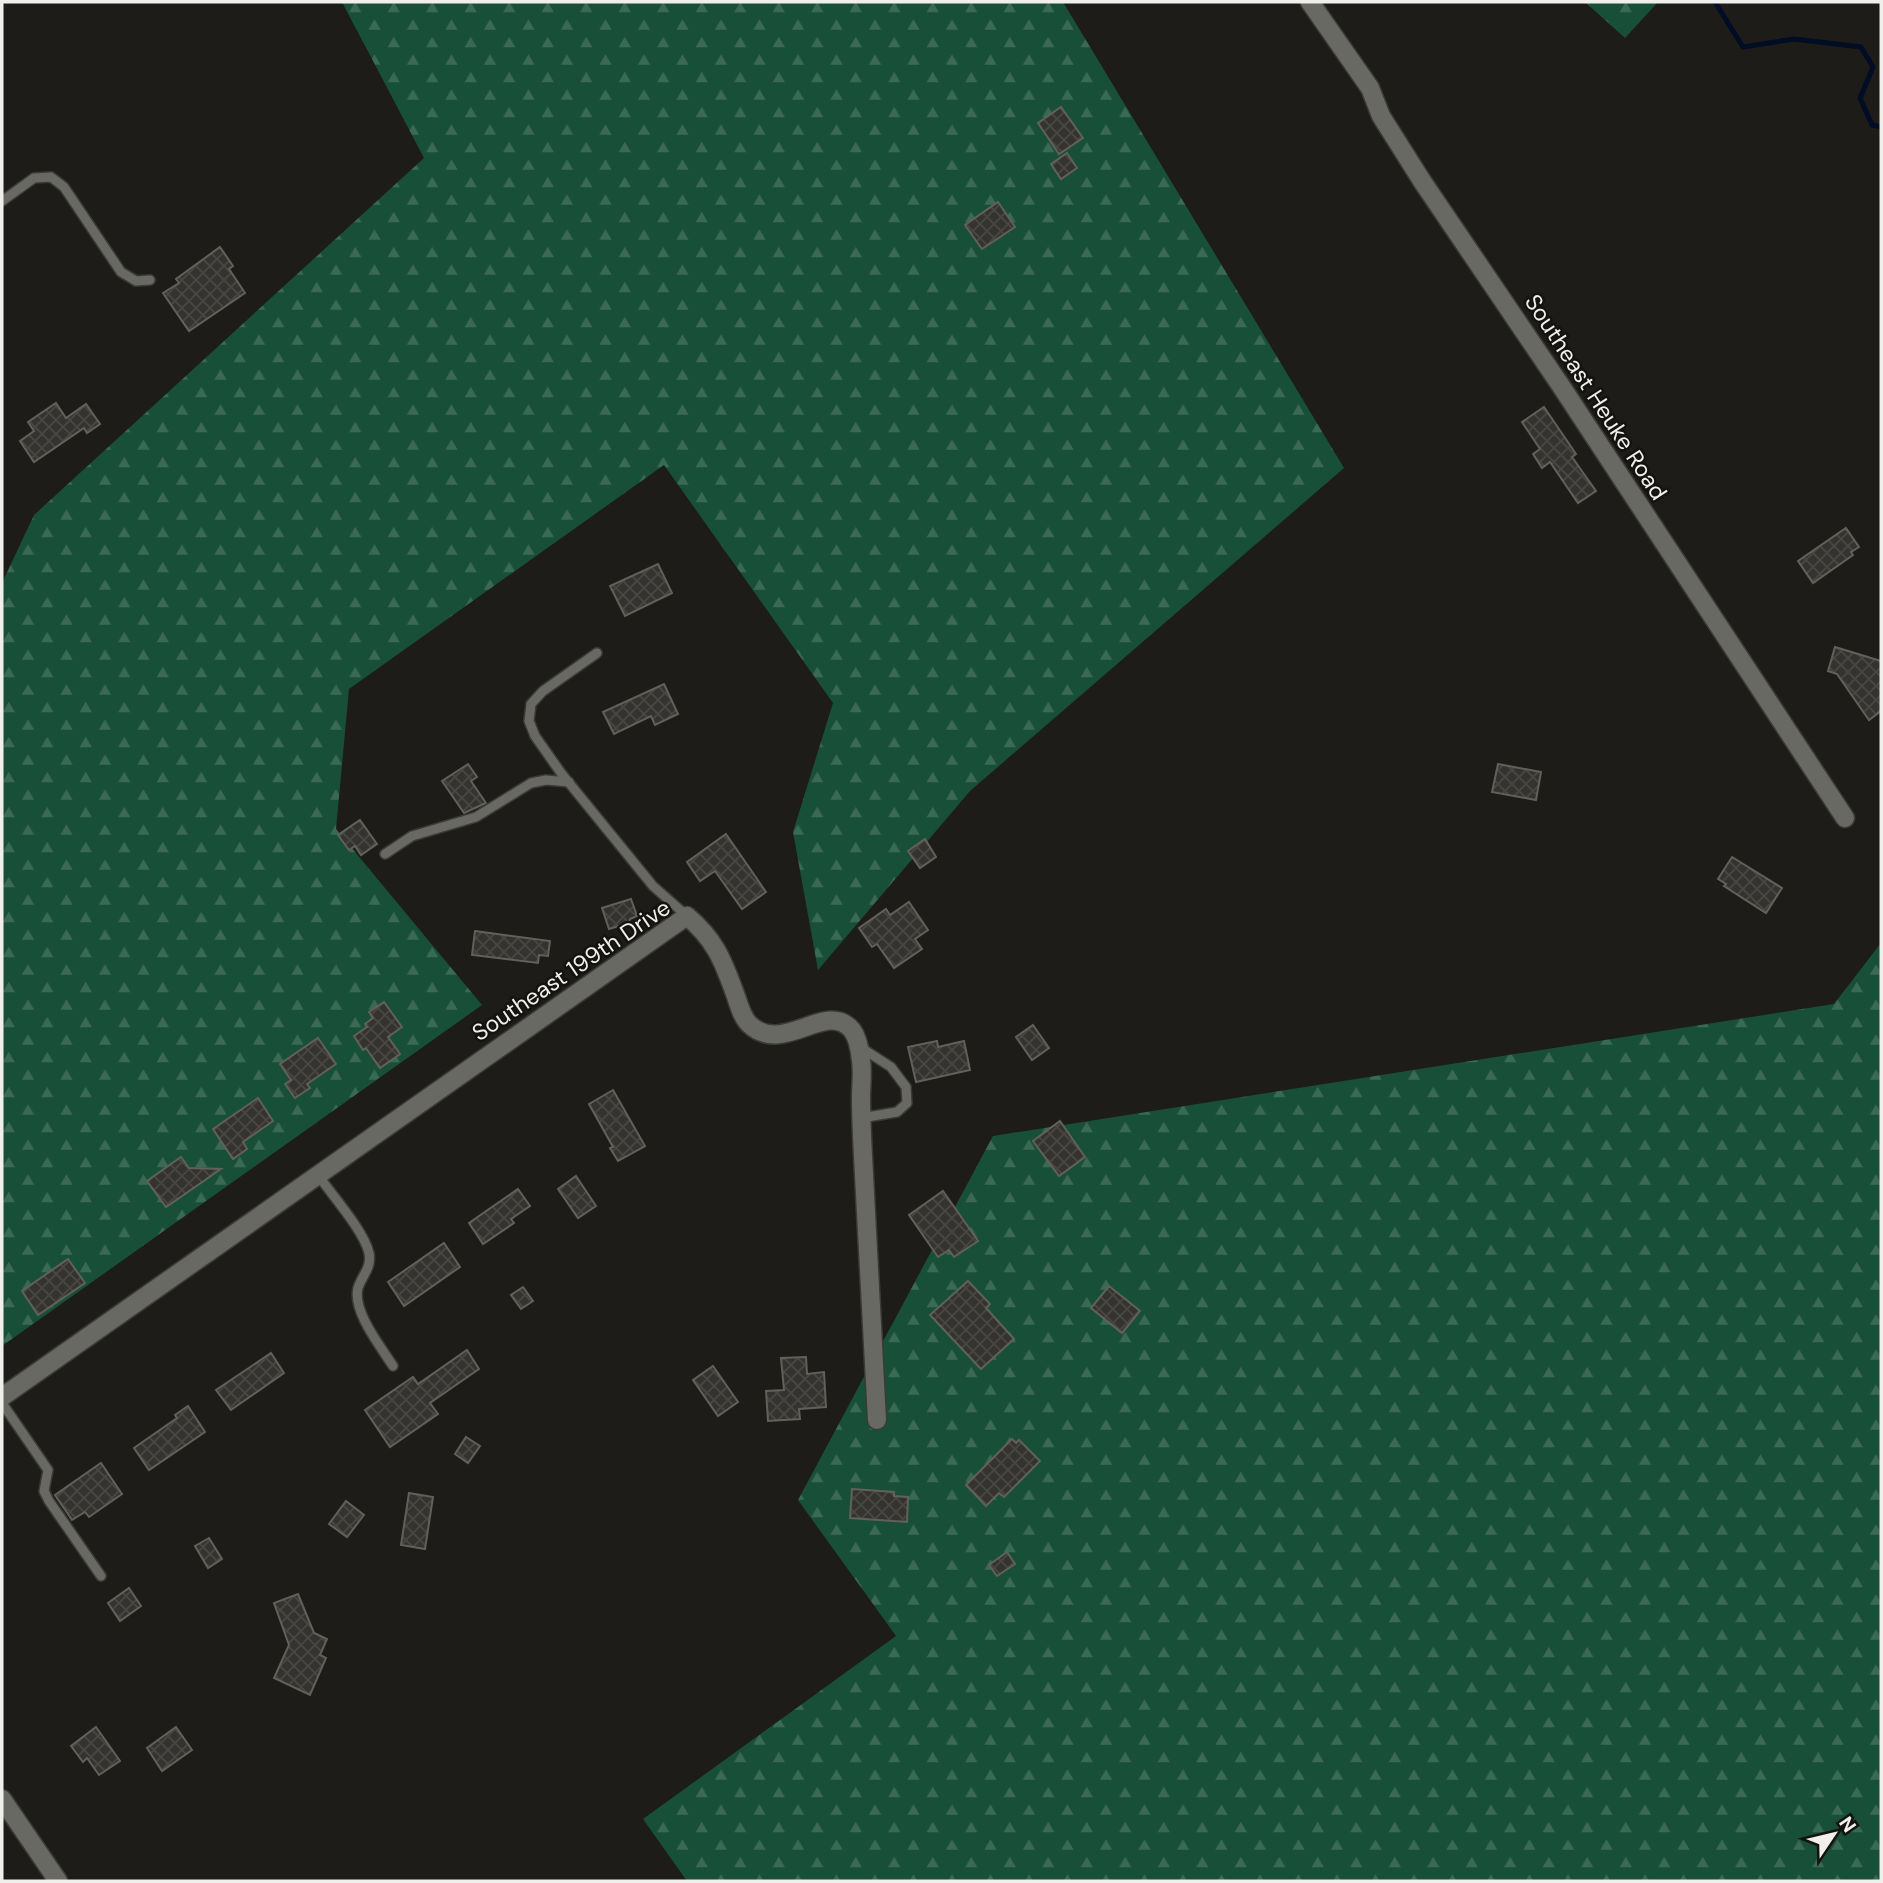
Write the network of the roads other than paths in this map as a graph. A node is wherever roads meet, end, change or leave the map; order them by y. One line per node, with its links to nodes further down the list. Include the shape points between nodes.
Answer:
1 (1310, 2): 6 (street, Southeast Heuke Road, via 1370,88 1381,116 1415,170)
2 (2, 201): 3 (lane, via 34,178 51,177 64,187 121,272 136,281)
3 (150, 279)
4 (597, 653): 5 (lane, via 531,704 529,721 535,736)
5 (569, 782): 7 (lane, via 531,783 476,817 412,836); 8 (lane, via 653,886)
6 (1845, 818)
7 (384, 854)
8 (687, 916): 9 (street, Southeast 199th Drive, via 719,952 749,1024 762,1033 781,1036 821,1021 840,1021 853,1031); 11 (street, Southeast 199th Drive)
9 (859, 1046): 10 (street); 10 (lane, via 891,1067 906,1087 907,1103 897,1112)
10 (861, 1118): 15 (street)
11 (318, 1175): 12 (lane, via 366,1243 369,1268 359,1286 359,1304); 13 (street, Southeast 199th Drive)
12 (393, 1366)
13 (2, 1398)
14 (2, 1403): 16 (lane, via 48,1470 44,1491 49,1501)
15 (877, 1420)
16 (101, 1576)
17 (2, 1799): 18 (street)
18 (58, 1881)

